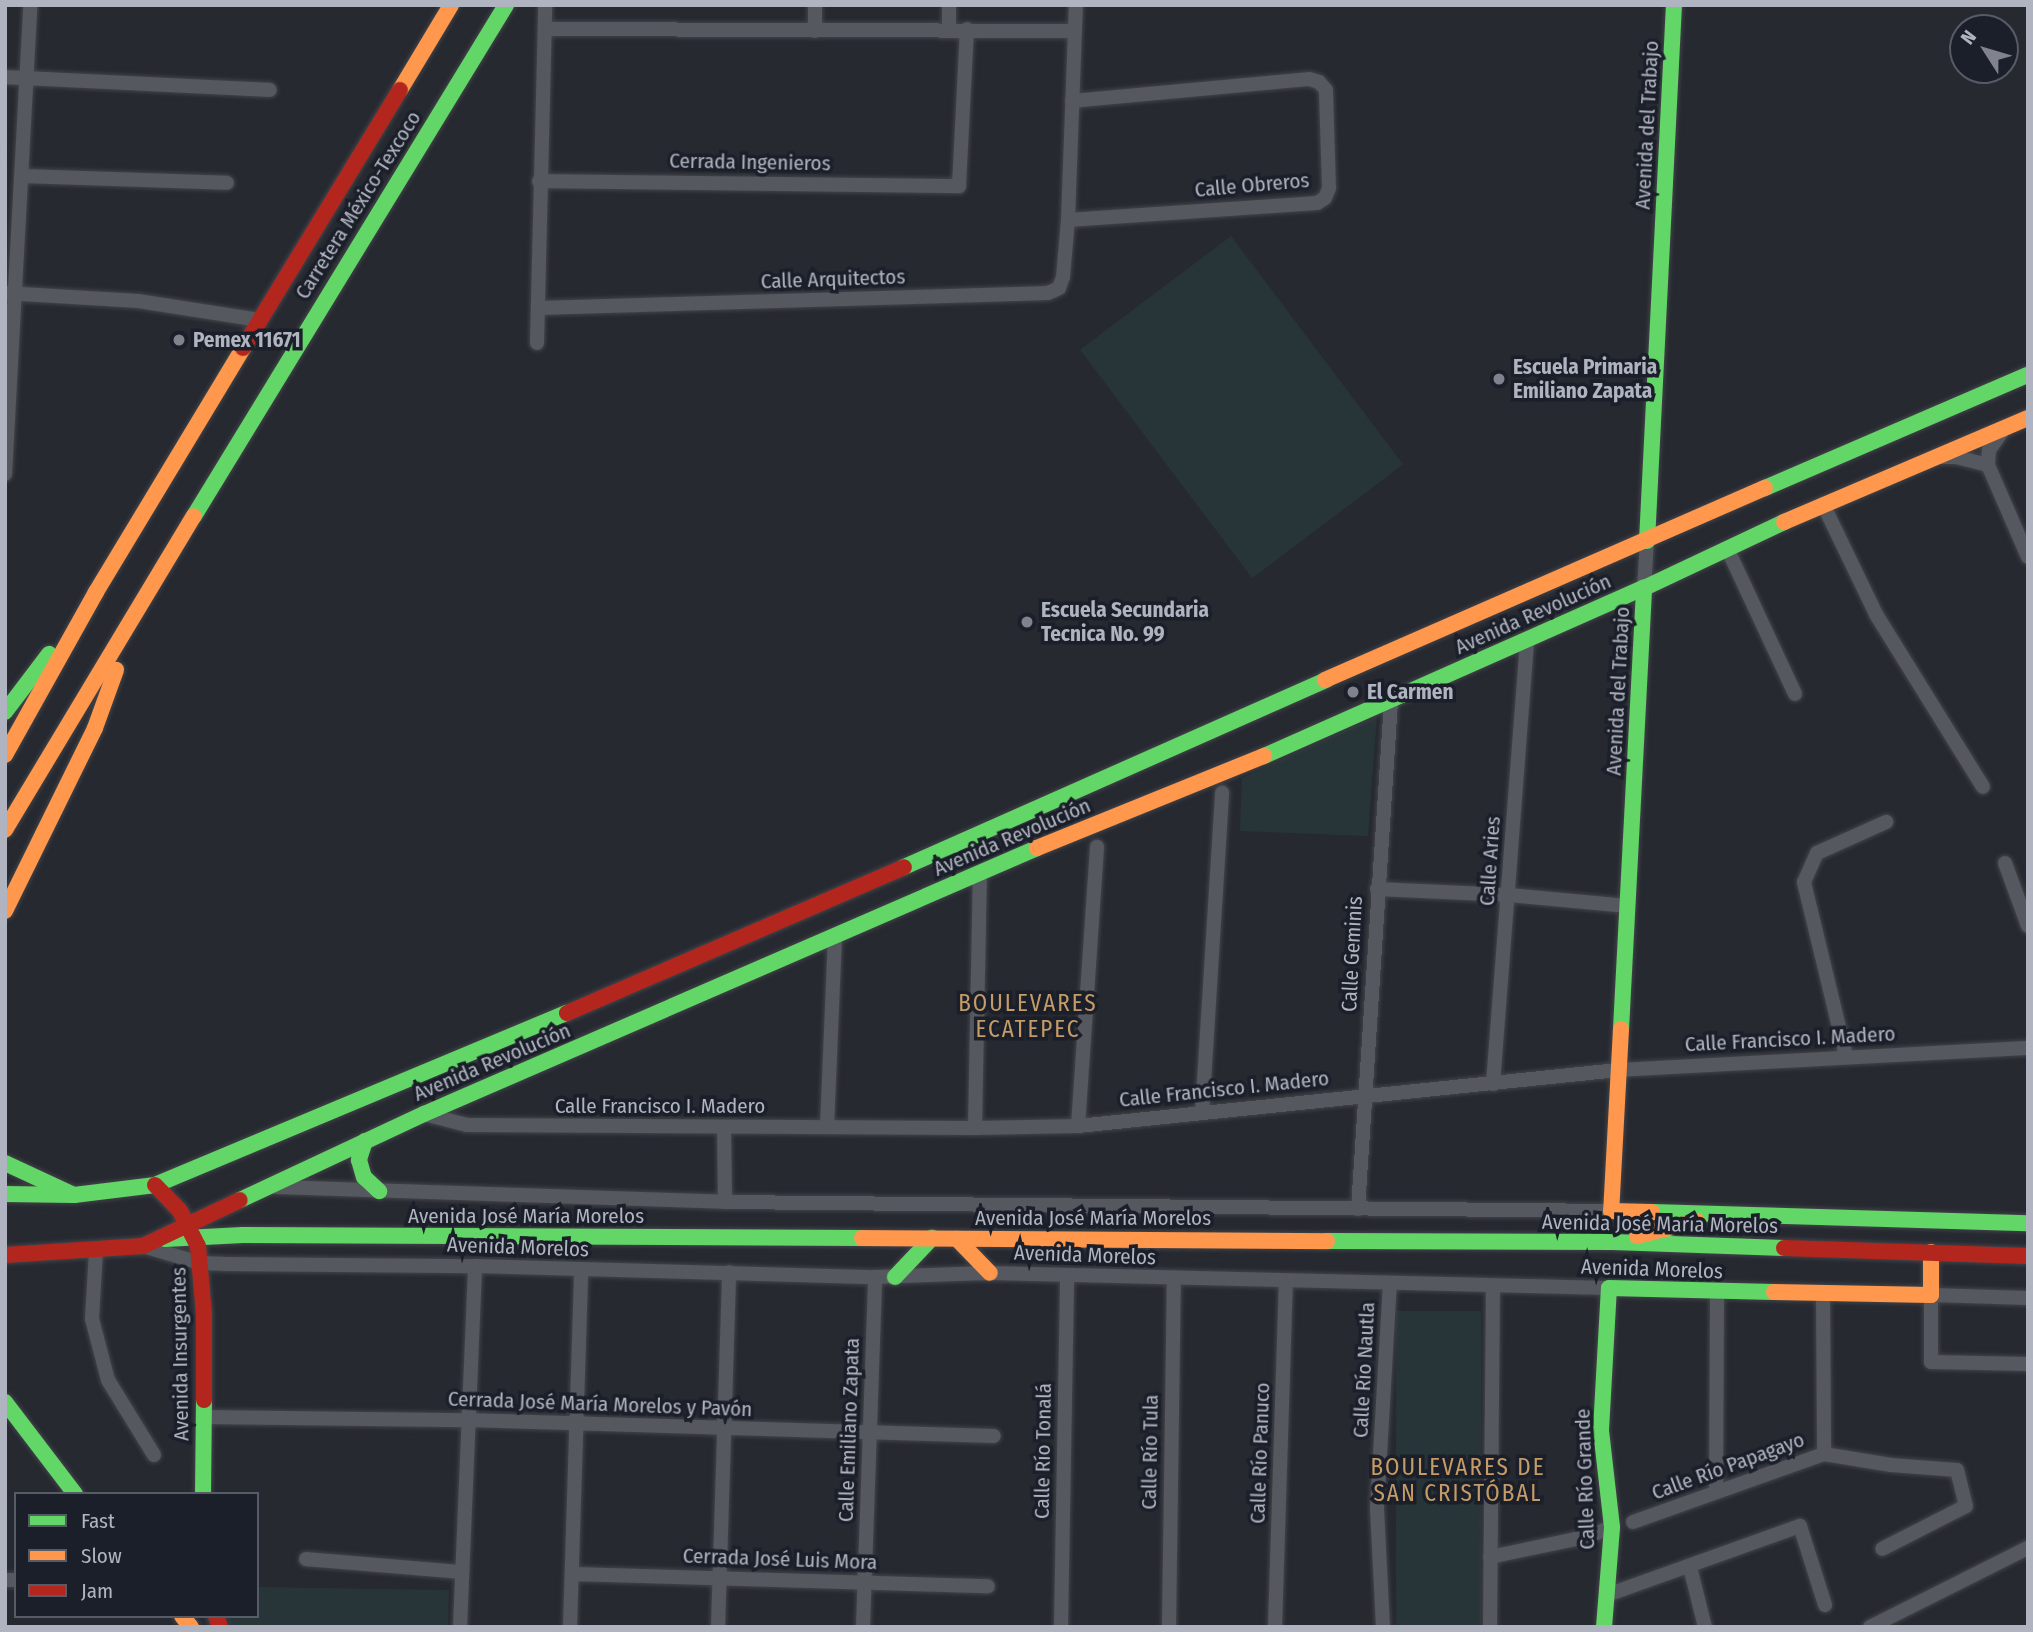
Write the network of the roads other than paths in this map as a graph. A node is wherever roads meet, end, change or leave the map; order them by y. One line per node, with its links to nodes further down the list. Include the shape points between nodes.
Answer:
1 (30, 5): 15 (street)
2 (451, 5): 24 (main road, Carretera México-Texcoco)
3 (506, 5): 38 (main road, Carretera México-Texcoco)
4 (545, 5): 9 (street)
5 (815, 5): 12 (street)
6 (949, 5): 11 (street)
7 (1076, 5): 13 (street, Calle Arquitectos)
8 (1674, 5): 33 (main road, Avenida del Trabajo)
9 (545, 29): 12 (street); 19 (street)
10 (967, 29): 11 (street); 13 (street); 19 (street, Cerrada Ingenieros, via 959,186)
11 (948, 30): 12 (street)
12 (815, 31)
13 (1074, 31): 17 (street, Calle Arquitectos)
14 (5, 77): 15 (street)
15 (27, 78): 16 (street); 18 (street)
16 (270, 90)
17 (1072, 101): 21 (street, Calle Arquitectos); 21 (street, Calle Obreros, via 1309,79 1319,82 1326,90 1329,188 1317,203)
18 (21, 176): 20 (street); 22 (street)
19 (540, 181): 23 (street)
20 (226, 183)
21 (1068, 220): 23 (street, Calle Arquitectos, via 1063,277 1059,288 1048,293)
22 (11, 293): 24 (street, via 138,301); 31 (street)
23 (538, 309): 25 (street)
24 (260, 320): 37 (main road, Carretera México-Texcoco)
25 (537, 343)
26 (2028, 375): 33 (main road, Avenida Revolución)
27 (2028, 418): 28 (main road, Avenida Revolución)
28 (2007, 427): 29 (main road, Avenida Revolución); 30 (street, via 1994,439)
29 (1938, 457): 30 (street); 32 (main road, Avenida Revolución)
30 (1987, 465): 35 (street)
31 (5, 474)
32 (1823, 504): 34 (main road, Avenida Revolución); 44 (street, via 1877,616)
33 (1647, 541): 36 (street, Avenida del Trabajo); 70 (main road, Avenida Revolución, via 748,936)
34 (1727, 548): 36 (main road, Avenida Revolución); 40 (street)
35 (2028, 557)
36 (1644, 588): 39 (main road, Avenida Revolución); 53 (main road, Avenida del Trabajo)
37 (96, 592): 42 (main road); 43 (main road)
38 (139, 607): 47 (main road); 54 (main road, via 95,728)
39 (1527, 641): 41 (main road, Avenida Revolución); 52 (street, Calle Aries)
40 (1795, 694)
41 (1391, 701): 50 (main road, Avenida Revolución); 51 (street, Calle Geminis)
42 (7, 704)
43 (5, 755)
44 (1983, 787)
45 (1222, 793): 62 (street)
46 (1886, 822): 58 (street, via 1817,853 1804,882)
47 (5, 830)
48 (1097, 847): 64 (street)
49 (2005, 863): 55 (street)
50 (980, 874): 56 (main road, Avenida Revolución); 67 (street)
51 (1377, 889): 52 (street); 61 (street, Calle Geminis)
52 (1509, 895): 53 (street); 60 (street, Calle Aries)
53 (1628, 906): 59 (main road, Avenida del Trabajo)
54 (5, 911)
55 (2028, 926)
56 (835, 937): 63 (main road, Avenida Revolución); 65 (street)
57 (2028, 1048): 58 (street, Calle Francisco I. Madero)
58 (1846, 1056): 59 (street, Calle Francisco I. Madero)
59 (1618, 1070): 60 (street, Calle Francisco I. Madero); 77 (main road, Avenida del Trabajo)
60 (1493, 1084): 61 (street, Calle Francisco I. Madero)
61 (1364, 1095): 62 (street, Calle Francisco I. Madero); 76 (street, Calle Geminis)
62 (1202, 1113): 64 (street, Calle Francisco I. Madero)
63 (424, 1114): 66 (street, Calle Francisco I. Madero, via 467,1125); 68 (main road, Avenida Revolución)
64 (1078, 1126): 67 (street, Calle Francisco I. Madero)
65 (827, 1127): 66 (street, Calle Francisco I. Madero); 67 (street, Calle Francisco I. Madero)
66 (724, 1128): 75 (street)
67 (975, 1128)
68 (365, 1141): 71 (main road, Avenida Revolución); 72 (main road, via 359,1160 364,1177)
69 (5, 1163): 74 (main road)
70 (155, 1185): 74 (main road, Avenida Revolución); 80 (main road, Avenida Insurgentes, via 170,1198)
71 (266, 1187): 72 (street, Avenida José María Morelos); 80 (main road, Avenida Revolución)
72 (379, 1191): 75 (street, Avenida José María Morelos)
73 (5, 1194): 74 (main road, Avenida Revolución)
74 (74, 1195)
75 (725, 1202): 76 (street, Avenida José María Morelos)
76 (1358, 1209): 77 (street, Avenida José María Morelos)
77 (1611, 1211): 78 (main road, Avenida José María Morelos)
78 (1718, 1216): 79 (main road, Avenida José María Morelos); 83 (main road)
79 (2028, 1223)
80 (191, 1230): 81 (main road, Avenida José María Morelos); 84 (main road, Avenida Revolución); 89 (main road, Avenida Insurgentes)
81 (932, 1238): 82 (main road, Avenida José María Morelos); 96 (main road)
82 (957, 1239): 83 (main road, Avenida José María Morelos); 93 (main road)
83 (1613, 1242): 86 (main road, Avenida José María Morelos)
84 (150, 1243): 85 (main road, Avenida Revolución); 89 (street, Avenida Morelos)
85 (96, 1251): 87 (main road, Avenida Revolución); 115 (street, via 92,1319 108,1380)
86 (1931, 1252): 88 (main road, Avenida José María Morelos); 104 (main road)
87 (5, 1255)
88 (2028, 1256)
89 (200, 1263): 90 (street, Avenida Morelos); 108 (main road, Avenida Insurgentes)
90 (475, 1266): 91 (street, Avenida Morelos); 109 (street)
91 (581, 1269): 92 (street, Avenida Morelos); 110 (street)
92 (729, 1272): 95 (street, Avenida Morelos); 111 (street)
93 (990, 1273): 94 (street, Avenida Morelos); 96 (street, Avenida Morelos)
94 (1067, 1276): 97 (street, Avenida Morelos); 138 (street, Calle Río Tonalá)
95 (875, 1277): 96 (street, Avenida Morelos); 112 (street, Calle Emiliano Zapata)
96 (895, 1277)
97 (1174, 1279): 98 (street, Avenida Morelos); 139 (street, Calle Río Tula)
98 (1286, 1282): 99 (street, Avenida Morelos); 140 (street, Calle Río Panuco)
99 (1391, 1284): 100 (street, Avenida Morelos); 141 (street, Calle Río Nautla, via 1377,1507)
100 (1493, 1286): 101 (street, Avenida Morelos); 123 (street)
101 (1609, 1288): 102 (main road, Avenida Morelos); 120 (main road, Calle Río Grande, via 1601,1430)
102 (1717, 1292): 103 (main road, Avenida Morelos); 116 (street)
103 (1823, 1294): 104 (main road, Avenida Morelos); 114 (street)
104 (1931, 1294): 105 (street, Avenida Morelos); 106 (street, via 1931,1362)
105 (2028, 1298)
106 (2028, 1364)
107 (5, 1402): 117 (main road)
108 (204, 1417): 109 (street, Cerrada José María Morelos y Pavón); 118 (main road, Avenida Insurgentes)
109 (467, 1420): 110 (street, Cerrada José María Morelos y Pavón); 126 (street)
110 (575, 1424): 111 (street, Cerrada José María Morelos y Pavón); 127 (street)
111 (723, 1428): 112 (street, Cerrada José María Morelos y Pavón); 128 (street)
112 (869, 1432): 113 (street, Cerrada José María Morelos y Pavón); 129 (street, Calle Emiliano Zapata)
113 (994, 1436)
114 (1824, 1454): 116 (street, Calle Río Papagayo); 122 (street, Calle Río Papagayo, via 1957,1470 1966,1506)
115 (154, 1455)
116 (1716, 1490): 119 (street, Calle Río Papagayo)
117 (73, 1492)
118 (203, 1492)
119 (1633, 1522)
120 (1612, 1527): 123 (street, via 1586,1537); 131 (main road, Calle Río Grande)
121 (2028, 1548): 133 (street)
122 (1882, 1549)
123 (1490, 1557): 142 (street)
124 (306, 1559): 126 (street)
125 (1690, 1567): 131 (street); 132 (street, via 1800,1526); 144 (street)
126 (461, 1572): 134 (street)
127 (572, 1574): 128 (street, Cerrada José Luis Mora); 135 (street)
128 (720, 1578): 129 (street, Cerrada José Luis Mora); 136 (street)
129 (865, 1582): 130 (street, Cerrada José Luis Mora); 137 (street, Calle Emiliano Zapata)
130 (988, 1586)
131 (1607, 1595): 143 (main road, Calle Río Grande)
132 (1825, 1605)
133 (1898, 1613): 145 (street); 146 (street)
134 (460, 1627)
135 (570, 1627)
136 (718, 1627)
137 (863, 1627)
138 (1061, 1627)
139 (1168, 1627)
140 (1275, 1627)
141 (1383, 1627)
142 (1490, 1627)
143 (1604, 1627)
144 (1705, 1627)
145 (1870, 1627)
146 (1890, 1627)

